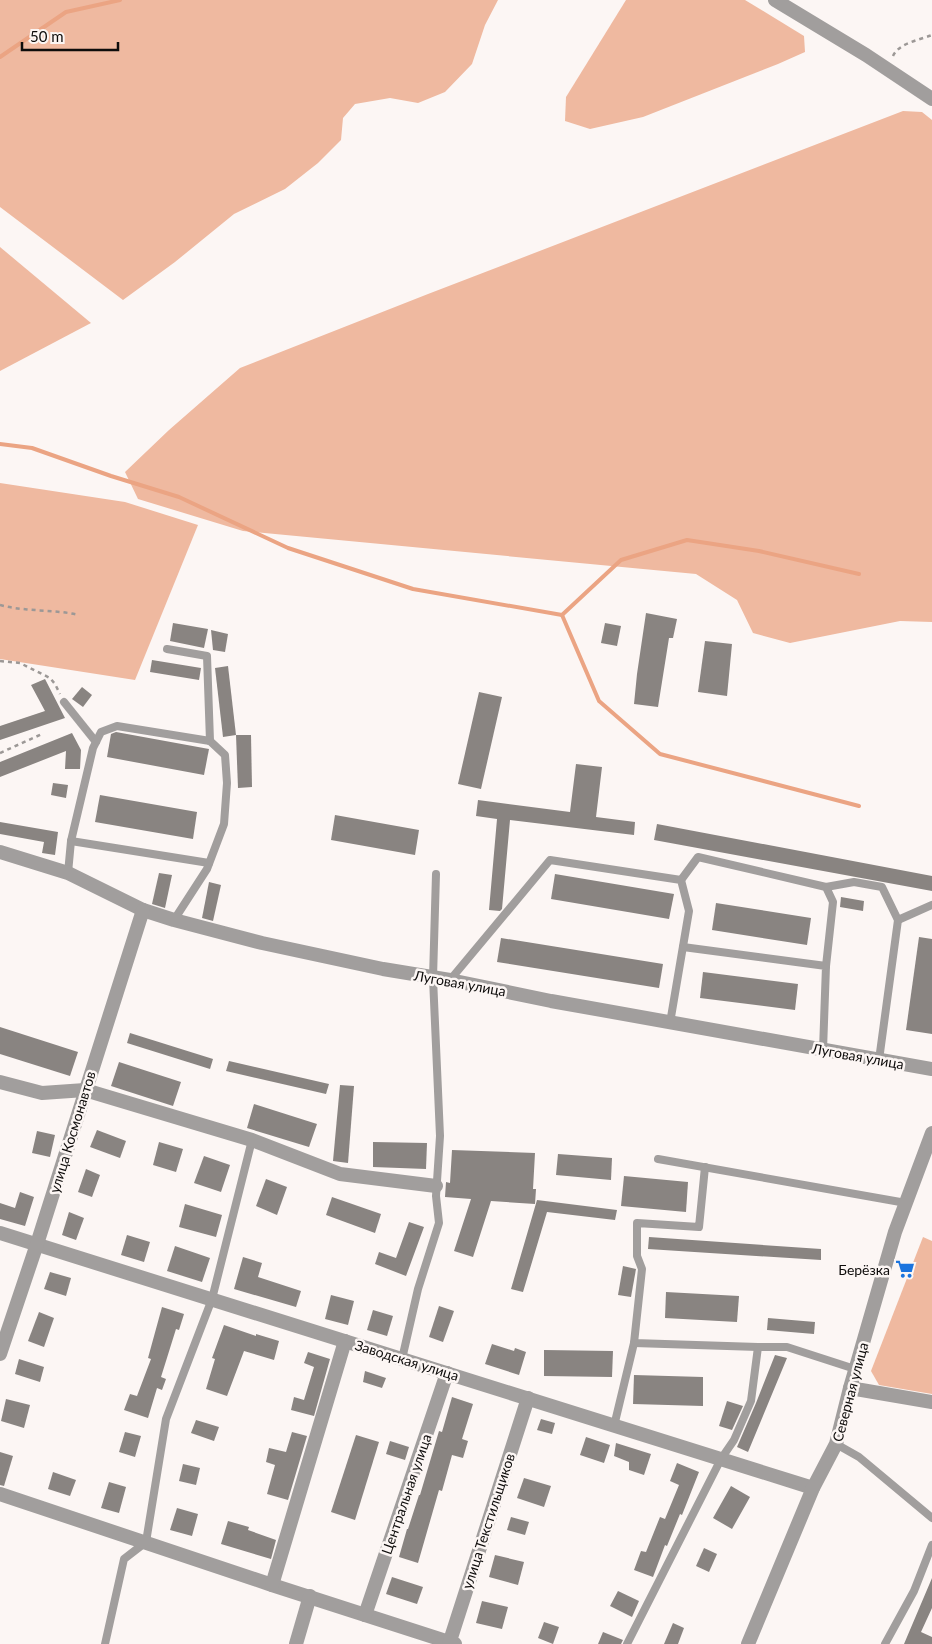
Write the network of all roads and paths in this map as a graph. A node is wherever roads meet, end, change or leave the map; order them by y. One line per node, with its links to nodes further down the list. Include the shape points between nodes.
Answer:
1 (775, 0): 3 (street)
2 (932, 35): 3 (path, via 896,50)
3 (888, 70): 4 (street)
4 (932, 100)
5 (0, 605): 6 (path)
6 (78, 615)
7 (167, 649): 11 (lane, via 207,656)
8 (0, 661): 9 (path, via 20,663 50,678)
9 (64, 702): 12 (lane)
10 (42, 734): 13 (path)
11 (210, 741): 12 (lane, via 117,726 101,732); 16 (lane, via 225,755 227,783 224,824)
12 (96, 742): 14 (lane)
13 (0, 753)
14 (71, 841): 16 (lane); 17 (lane)
15 (0, 852): 17 (street, Луговая улица)
16 (209, 863): 23 (lane)
17 (68, 873): 22 (street, Луговая улица)
18 (436, 874): 27 (lane)
19 (681, 880): 20 (lane, via 698,857); 25 (lane, via 689,911); 28 (lane, via 550,860)
20 (826, 887): 24 (lane, via 854,882 882,887); 26 (lane, via 833,902)
21 (932, 905): 24 (lane)
22 (143, 910): 23 (street, Луговая улица); 34 (street, улица Космонавтов)
23 (174, 920): 27 (street, Луговая улица, via 262,943)
24 (898, 920): 31 (lane)
25 (683, 947): 26 (lane); 29 (lane)
26 (826, 966): 30 (lane)
27 (433, 978): 28 (street, Луговая улица); 39 (lane, via 440,1136)
28 (450, 980): 29 (street, Луговая улица)
29 (670, 1023): 30 (street, Луговая улица)
30 (823, 1050): 31 (street, Луговая улица)
31 (879, 1060): 32 (street, Луговая улица)
32 (932, 1069)
33 (0, 1082): 34 (street, via 42,1093)
34 (85, 1090): 36 (street); 42 (street, улица Космонавтов)
35 (932, 1133): 40 (street, Северная улица)
36 (252, 1140): 39 (street, via 340,1174); 43 (lane)
37 (658, 1159): 38 (lane)
38 (705, 1167): 40 (lane); 45 (lane, via 699,1227 637,1223 637,1256 642,1269)
39 (436, 1186): 48 (lane, via 439,1223 418,1289)
40 (906, 1203): 49 (street, Северная улица)
41 (0, 1233): 42 (street, Заводская улица)
42 (37, 1244): 43 (street, Заводская улица); 47 (street, улица Космонавтов)
43 (212, 1299): 44 (street, Заводская улица); 60 (lane, via 166,1419)
44 (345, 1341): 48 (street, Заводская улица); 62 (street)
45 (634, 1343): 46 (lane); 54 (lane)
46 (758, 1347): 49 (lane, via 787,1347); 56 (lane, via 751,1401 734,1440)
47 (0, 1354)
48 (402, 1359): 50 (street, Заводская улица)
49 (855, 1369): 51 (street, Северная улица)
50 (447, 1373): 52 (street, Заводская улица); 64 (street, Центральная улица)
51 (850, 1388): 53 (street); 55 (street, Северная улица)
52 (528, 1398): 54 (street, Заводская улица); 65 (street, улица Текстильщиков)
53 (932, 1402)
54 (614, 1426): 56 (street, Заводская улица)
55 (836, 1444): 57 (street, Северная улица); 59 (lane, via 859,1457)
56 (721, 1459): 57 (street, Заводская улица); 68 (lane)
57 (813, 1488): 69 (street, Северная улица)
58 (0, 1494): 60 (street)
59 (932, 1518)
60 (146, 1542): 62 (street); 66 (lane, via 124,1559)
61 (932, 1545): 70 (lane, via 914,1592)
62 (272, 1585): 63 (street)
63 (310, 1596): 64 (street); 67 (street)
64 (365, 1615): 65 (street)
65 (451, 1643)
66 (105, 1644)
67 (296, 1644)
68 (627, 1644)
69 (748, 1644)
70 (885, 1644)

